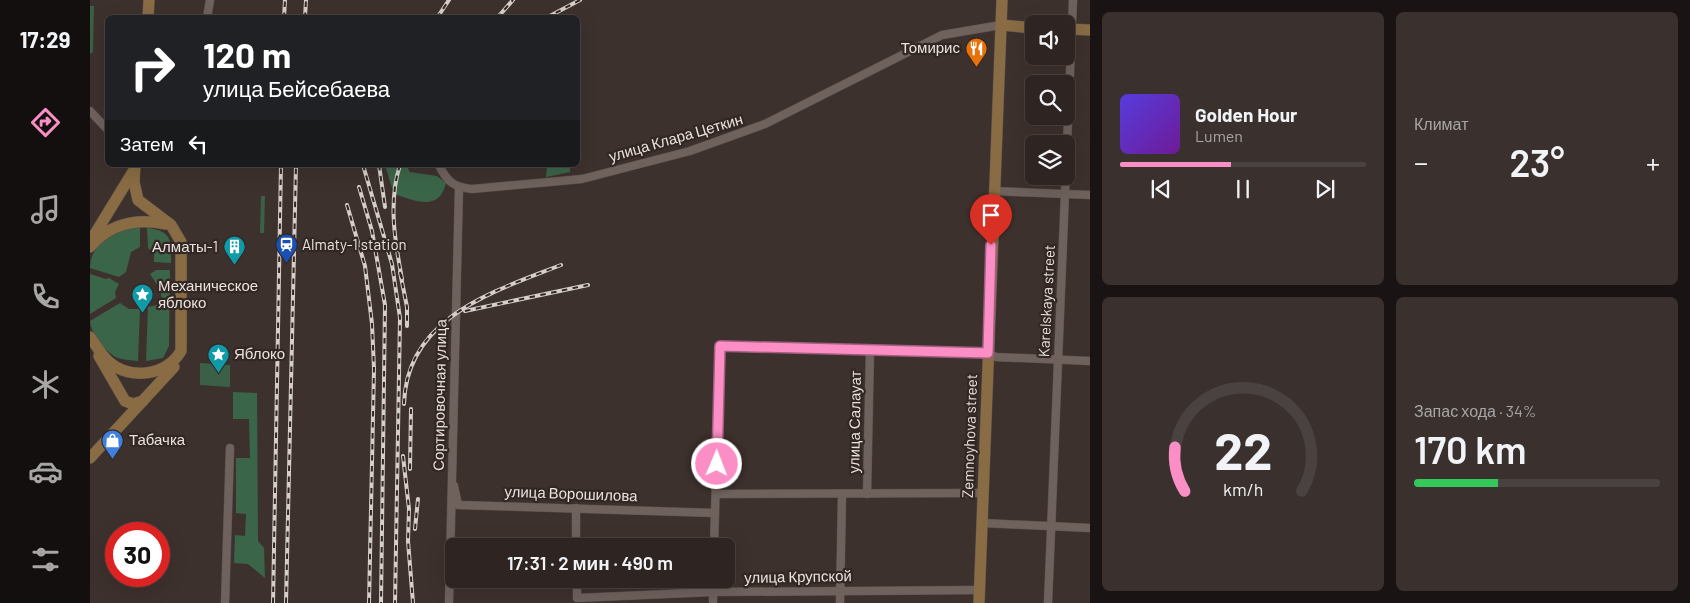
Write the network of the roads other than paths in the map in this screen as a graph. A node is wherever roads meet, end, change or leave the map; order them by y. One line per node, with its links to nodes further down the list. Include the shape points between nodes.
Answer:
1 (149, 0): 5 (main road)
2 (210, 0): 6 (street)
3 (1002, 0): 8 (main road, Zemnoyhova street)
4 (1073, 0): 7 (street, Karelskaya street)
5 (148, 15)
6 (208, 15)
7 (1071, 15)
8 (1001, 25): 9 (main road); 17 (street, улица Клара Цеткин, via 942,35 765,124 690,151 582,179); 18 (main road, Zemnoyhova street)
9 (1025, 27)
10 (1075, 29): 11 (main road)
11 (1090, 30)
12 (1068, 65): 19 (street, Karelskaya street)
13 (90, 111): 14 (street)
14 (105, 127)
15 (135, 167): 21 (main road, via 138,200); 22 (main road)
16 (441, 167): 17 (street, via 450,183)
17 (459, 188): 35 (street, Сортировочная улица)
18 (993, 190): 19 (street); 27 (main road, Zemnoyhova street)
19 (1066, 195): 20 (street); 28 (street, Karelskaya street)
20 (1090, 195)
21 (170, 225): 23 (main road, via 146,220 126,223 107,232); 26 (main road, via 178,234 182,250)
22 (90, 243)
23 (90, 247)
24 (90, 338): 26 (main road, via 110,363 134,372 149,373 165,368); 30 (main road)
25 (870, 350): 27 (street); 37 (street, via 720,346); 38 (street, улица Салауат)
26 (181, 351): 31 (main road, via 176,365)
27 (988, 353): 28 (street, via 996,357); 36 (main road, Zemnoyhova street)
28 (1058, 361): 29 (street); 43 (street, Karelskaya street)
29 (1090, 361)
30 (115, 386): 31 (main road, via 129,404); 32 (main road, via 123,410)
31 (143, 401): 32 (main road)
32 (116, 430): 34 (main road)
33 (230, 448): 52 (street)
34 (90, 458)
35 (451, 472): 40 (street, улица Ворошилова, via 458,504); 53 (street, Сортировочная улица)
36 (983, 493): 38 (street); 42 (main road, Zemnoyhova street)
37 (716, 494): 39 (street); 41 (street)
38 (867, 494): 39 (street)
39 (842, 495): 50 (street)
40 (576, 508): 41 (street, улица Ворошилова); 45 (street)
41 (715, 513): 46 (street)
42 (982, 523): 43 (street); 49 (main road, Zemnoyhova street)
43 (1051, 525): 44 (street); 57 (street, Karelskaya street)
44 (1090, 528)
45 (576, 538)
46 (714, 538)
47 (576, 588): 51 (street, улица Крупской, via 577,598)
48 (713, 588): 51 (street)
49 (980, 590): 50 (street, улица Крупской); 56 (main road, Zemnoyhova street)
50 (841, 591): 51 (street, улица Крупской); 55 (street)
51 (713, 592): 54 (street)
52 (226, 603)
53 (449, 603)
54 (713, 603)
55 (840, 603)
56 (979, 603)
57 (1048, 603)

